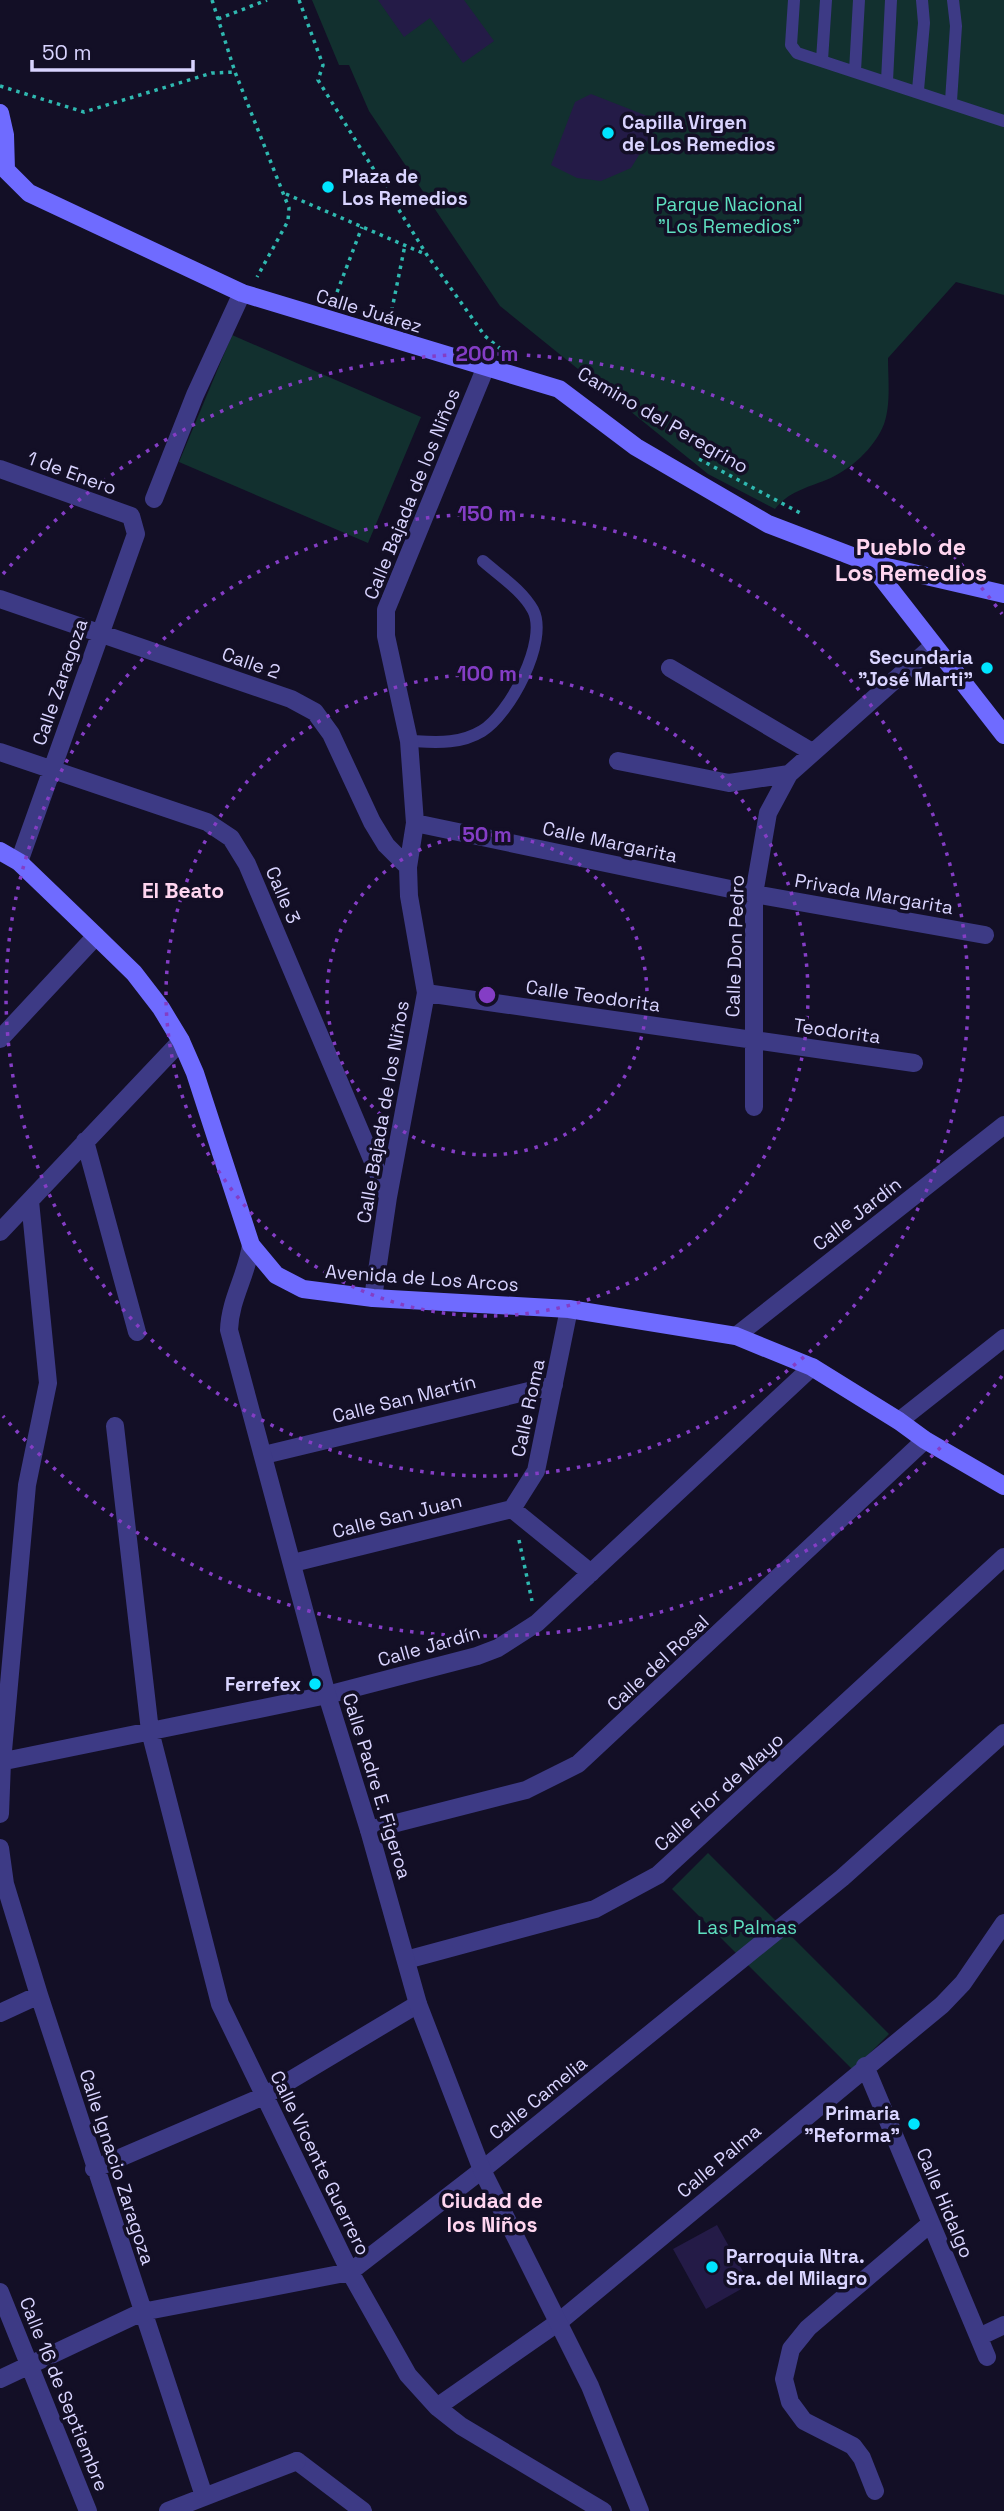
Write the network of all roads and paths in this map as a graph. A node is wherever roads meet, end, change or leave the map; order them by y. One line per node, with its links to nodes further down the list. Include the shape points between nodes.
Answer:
1 (212, 0): 10 (path)
2 (267, 0): 10 (path)
3 (299, 0): 24 (path, via 323,65 318,80)
4 (794, 0): 11 (lane, via 791,45 797,53)
5 (826, 0): 11 (lane)
6 (859, 0): 12 (lane)
7 (891, 0): 14 (lane)
8 (922, 0): 16 (lane)
9 (953, 0): 17 (lane, via 956,26)
10 (218, 19): 13 (path)
11 (822, 60): 12 (lane)
12 (855, 71): 14 (lane)
13 (235, 72): 15 (path, via 212,73 84,112); 21 (path)
14 (887, 81): 16 (lane)
15 (0, 86)
16 (918, 90): 17 (lane)
17 (951, 101): 19 (lane)
18 (0, 113): 20 (main road, via 5,135)
19 (1004, 121)
20 (3, 171): 25 (main road, Calle Juárez, via 29,193)
21 (286, 194): 22 (path); 25 (path, via 288,221)
22 (362, 227): 23 (path); 26 (path)
23 (405, 245): 24 (path); 27 (path)
24 (427, 255): 28 (path, via 485,336)
25 (245, 294): 26 (main road, Calle Juárez); 32 (street, via 195,395)
26 (327, 320): 27 (main road, Calle Juárez)
27 (386, 338): 29 (main road, Calle Juárez)
28 (505, 353)
29 (485, 369): 36 (main road, Calle Juárez, via 559,389 636,447 739,508 768,524); 43 (street, Calle Bajada de los Niños, via 386,610 386,636)
30 (697, 458): 34 (path, Camino del Peregrino)
31 (0, 469): 33 (street, 1 de Enero)
32 (154, 499)
33 (131, 516): 39 (street, Calle Zaragoza, via 136,534)
34 (811, 519)
35 (483, 561): 43 (lane, via 524,597 534,612 538,629 534,647 509,707 482,731 450,743)
36 (870, 563): 37 (main road, Calle Juárez); 40 (main road)
37 (1004, 594)
38 (0, 599): 39 (street, Calle 2)
39 (99, 632): 47 (street, Calle Zaragoza); 52 (street, Calle 2, via 291,699 315,712 331,734 372,822)
40 (933, 646): 42 (main road); 45 (street, Calle Don Pedro)
41 (670, 668): 45 (street)
42 (1004, 735)
43 (409, 741): 49 (street, Calle Bajada de los Niños)
44 (0, 752): 47 (street, Calle 3)
45 (811, 752): 48 (street, Calle Don Pedro)
46 (618, 761): 48 (street, via 729,783)
47 (52, 771): 51 (street, Calle Zaragoza); 64 (street, Calle 3, via 207,822 231,838 247,864)
48 (789, 774): 53 (street, Calle Don Pedro, via 768,813)
49 (415, 824): 52 (street, Calle Bajada de los Niños); 53 (street, Calle Margarita)
50 (0, 851): 51 (main road, Avenida de Los Arcos)
51 (19, 862): 55 (main road, Avenida de Los Arcos)
52 (408, 867): 56 (street, Calle Bajada de los Niños, via 415,943)
53 (754, 894): 54 (street, Privada Margarita); 59 (street, Calle Don Pedro)
54 (985, 935)
55 (96, 936): 57 (street); 58 (main road, Avenida de Los Arcos, via 134,973)
56 (426, 993): 59 (street, Calle Teodorita); 64 (street, Calle Bajada de los Niños)
57 (0, 1039)
58 (181, 1041): 63 (street); 67 (main road, Avenida de Los Arcos)
59 (754, 1041): 60 (street, Teodorita); 61 (street, Calle Don Pedro)
60 (914, 1063)
61 (754, 1107)
62 (1004, 1125): 71 (street, Calle Jardín)
63 (85, 1142): 65 (street); 70 (street)
64 (388, 1198): 68 (street, Calle Bajada de los Niños)
65 (30, 1200): 66 (street); 88 (street, via 48,1383 27,1485)
66 (0, 1232)
67 (251, 1245): 68 (main road, Avenida de Los Arcos, via 276,1275 303,1290); 78 (street, Calle Padre E. Figeroa, via 248,1267 229,1312 229,1330)
68 (373, 1298): 69 (main road, Avenida de Los Arcos)
69 (569, 1309): 71 (main road, Avenida de Los Arcos); 74 (street, Calle Roma)
70 (137, 1332)
71 (736, 1336): 73 (main road, Avenida de Los Arcos)
72 (1004, 1338): 75 (street)
73 (812, 1367): 75 (main road, Avenida de Los Arcos); 83 (street, Calle Jardín)
74 (554, 1385): 78 (street, Calle San Martín); 80 (street, Calle Roma, via 536,1471)
75 (899, 1420): 77 (main road, Avenida de Los Arcos)
76 (115, 1426): 86 (street, Calle Vicente Guerrero)
77 (925, 1440): 79 (main road, Avenida de Los Arcos); 90 (street, Calle del Rosal, via 578,1764 526,1790)
78 (264, 1455): 82 (street, Calle Padre E. Figeroa)
79 (1004, 1486)
80 (512, 1509): 82 (street, Calle San Juan); 83 (street); 84 (path)
81 (1004, 1557): 93 (street, Calle Flor de Mayo, via 658,1875 595,1909)
82 (293, 1563): 85 (street, Calle Padre E. Figeroa)
83 (591, 1573): 84 (street, Calle Jardín)
84 (537, 1623): 85 (street, Calle Jardín, via 477,1656)
85 (327, 1695): 86 (street, Calle Jardín); 90 (street, Calle Padre E. Figeroa)
86 (150, 1731): 88 (street, Calle Jardín); 98 (street, Calle Vicente Guerrero, via 213,1984)
87 (1004, 1733): 100 (street, Calle Camelia, via 842,1878)
88 (1, 1762): 89 (street)
89 (0, 1814)
90 (369, 1830): 93 (street, Calle Padre E. Figeroa)
91 (0, 1848): 94 (street, Calle Ignacio Zaragoza, via 5,1884)
92 (1004, 1923): 97 (street, Calle Palma, via 942,2006)
93 (405, 1960): 95 (street, Calle Padre E. Figeroa)
94 (39, 1995): 96 (street); 99 (street, Calle Ignacio Zaragoza)
95 (418, 2004): 98 (street); 100 (street, Calle Padre E. Figeroa)
96 (0, 2013)
97 (865, 2066): 101 (street, Calle Hidalgo); 105 (street, Calle Palma)
98 (264, 2096): 99 (street); 102 (street, Calle Vicente Guerrero)
99 (94, 2169): 104 (street, Calle Ignacio Zaragoza)
100 (482, 2170): 102 (street, Calle Camelia); 105 (street, Calle Padre E. Figeroa)
101 (931, 2223): 107 (street, Calle Hidalgo); 112 (street, via 808,2328 791,2349 784,2379 790,2402 804,2421 853,2446)
102 (350, 2272): 104 (street, Calle Camelia); 111 (street, Calle Vicente Guerrero, via 408,2375)
103 (0, 2292): 109 (street, Calle 16 de Septiembre)
104 (142, 2312): 109 (street, Calle Camelia); 113 (street, Calle Ignacio Zaragoza)
105 (560, 2321): 111 (street, Calle Palma); 118 (street, Calle Padre E. Figeroa)
106 (1004, 2325): 107 (street)
107 (979, 2337): 108 (street, Calle Hidalgo)
108 (987, 2357)
109 (29, 2364): 110 (street, Calle Camelia); 114 (street, Calle 16 de Septiembre)
110 (0, 2379)
111 (437, 2407): 117 (street, Calle Vicente Guerrero)
112 (875, 2491)
113 (204, 2496): 115 (street); 116 (street, via 297,2461)
114 (88, 2511)
115 (169, 2511)
116 (363, 2511)
117 (603, 2511)
118 (640, 2511)

